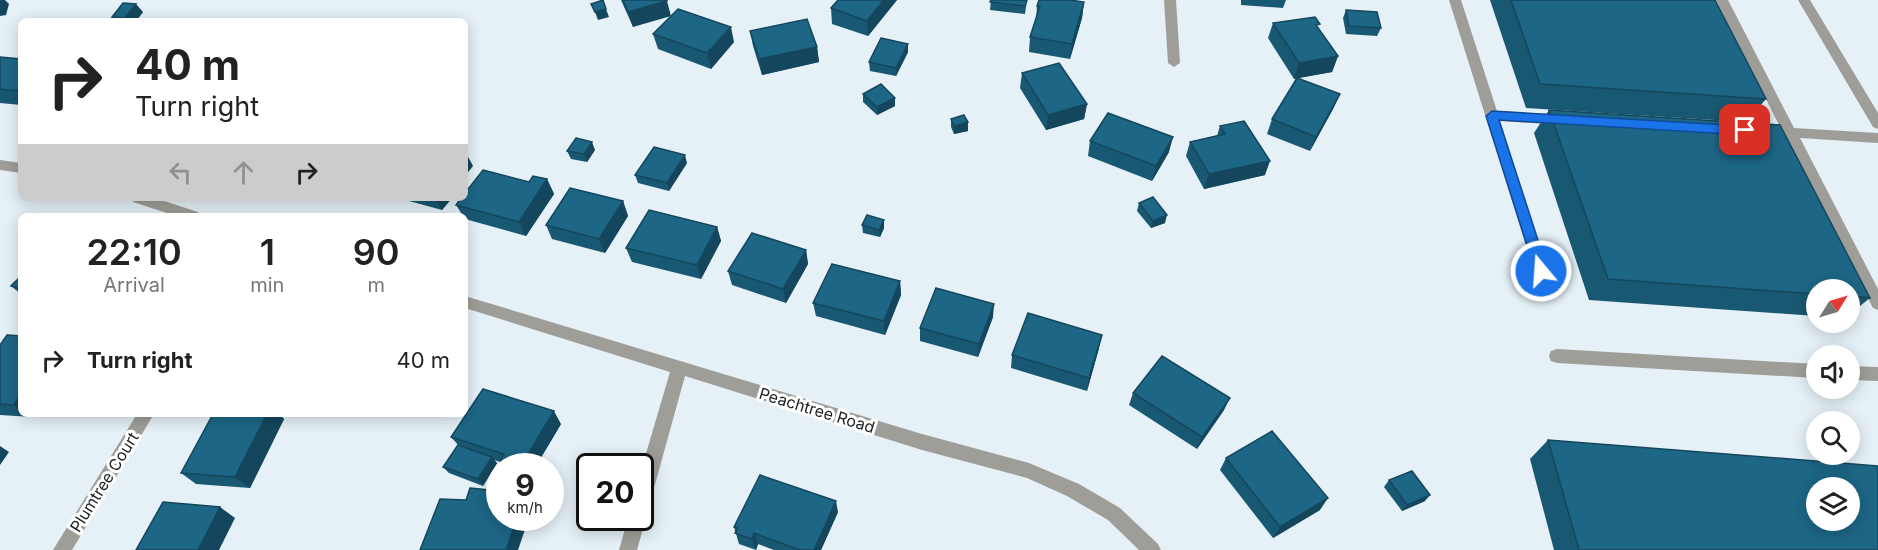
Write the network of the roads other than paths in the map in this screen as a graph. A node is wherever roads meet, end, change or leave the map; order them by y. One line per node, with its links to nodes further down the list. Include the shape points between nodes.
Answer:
1 (1170, 0): 5 (street)
2 (1455, 0): 6 (street)
3 (1722, 0): 10 (street)
4 (1804, 0): 8 (street)
5 (1174, 63)
6 (1492, 116): 7 (street); 16 (street)
7 (1572, 120)
8 (1878, 124)
9 (1745, 130): 10 (street)
10 (1791, 133): 11 (street); 18 (street)
11 (1878, 138)
12 (0, 165): 13 (street)
13 (18, 168)
14 (147, 201): 15 (street)
15 (184, 213)
16 (1541, 271)
17 (468, 303): 20 (street, Peachtree Road)
18 (1878, 304)
19 (1557, 356): 21 (street)
20 (679, 368): 25 (street); 29 (street, Peachtree Road, via 1029,471 1114,514)
21 (1806, 370)
22 (1860, 373): 23 (street)
23 (1878, 374)
24 (144, 417): 27 (street, Plumtree Court)
25 (654, 456)
26 (633, 531): 28 (street)
27 (62, 550)
28 (628, 550)
29 (1152, 550)

